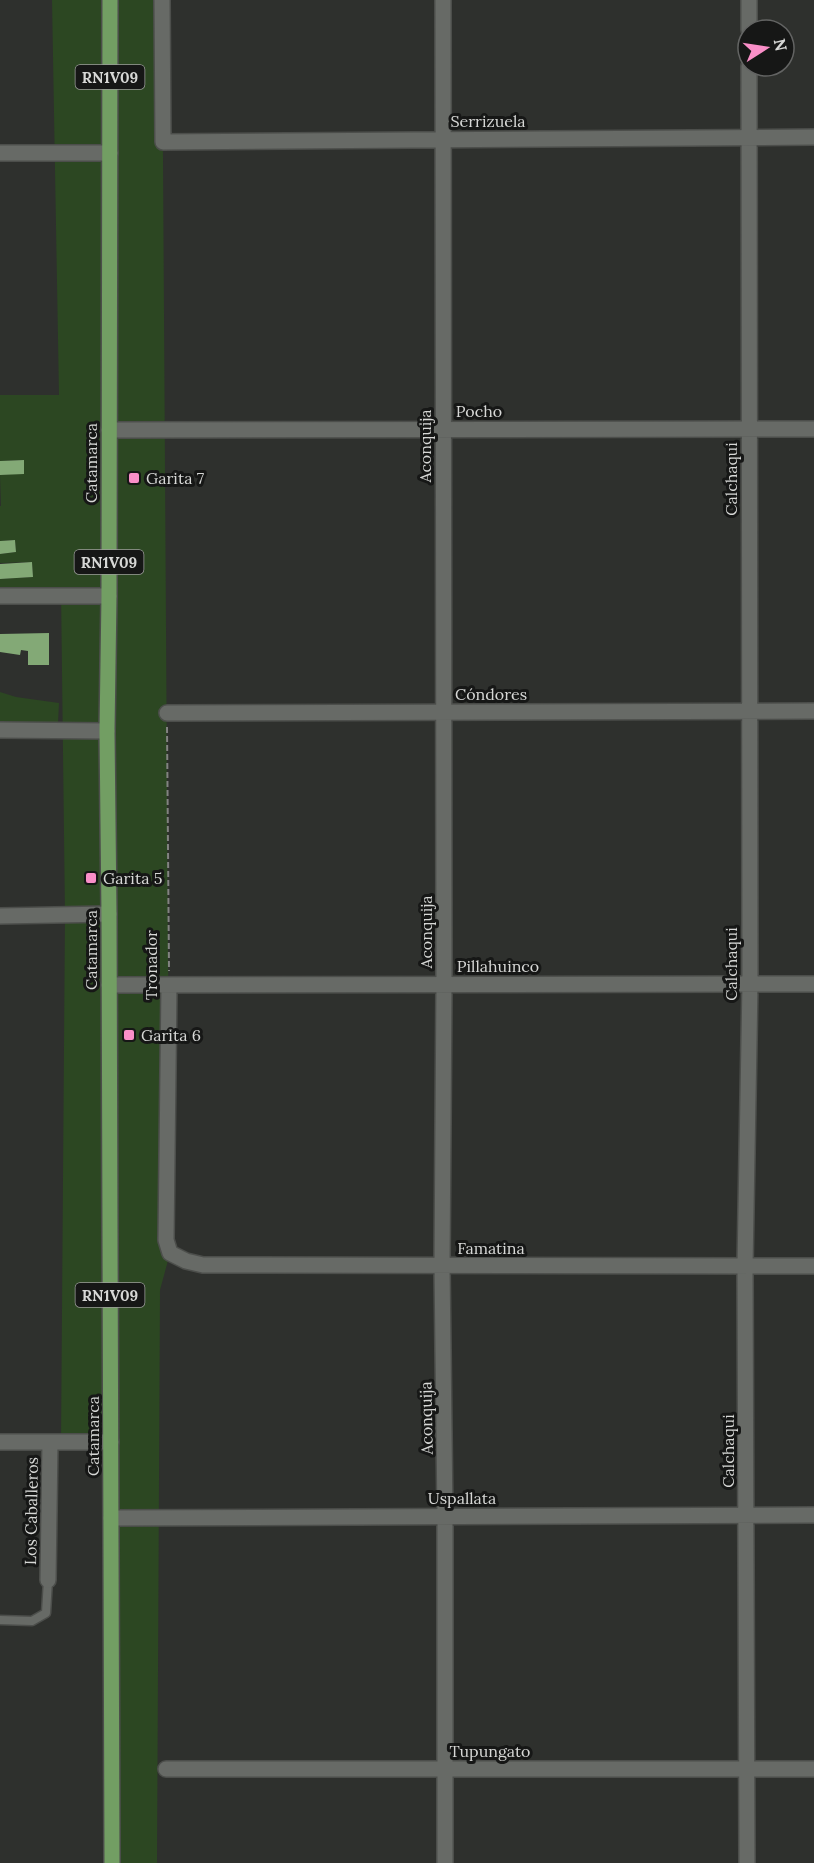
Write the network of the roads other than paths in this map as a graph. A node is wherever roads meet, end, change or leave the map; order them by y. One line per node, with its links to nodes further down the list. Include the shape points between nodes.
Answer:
1 (110, 0): 11 (main road, Catamarca / RN1V09)
2 (162, 0): 9 (street, Serrizuela, via 163,142)
3 (443, 0): 9 (street, Aconquija)
4 (749, 0): 5 (street)
5 (749, 18)
6 (749, 78): 7 (street, Calchaqui)
7 (749, 137): 8 (street, Serrizuela); 9 (street, Serrizuela); 13 (street, Calchaqui)
8 (814, 137)
9 (443, 139): 12 (street, Aconquija)
10 (0, 153): 11 (street)
11 (110, 153): 15 (main road, Catamarca / RN1V09)
12 (443, 429): 13 (street, Pocho); 15 (street, Pocho); 20 (street, Aconquija)
13 (749, 429): 14 (street, Pocho); 18 (street, Calchaqui)
14 (814, 429)
15 (109, 430): 17 (main road, Catamarca / RN1V09)
16 (0, 596): 17 (street)
17 (109, 596): 23 (main road, Catamarca / RN1V09)
18 (750, 711): 19 (street, Cóndores); 20 (street, Cóndores); 27 (street, Calchaqui)
19 (814, 711)
20 (444, 712): 21 (street, Cóndores); 26 (street, Aconquija)
21 (167, 713)
22 (0, 730): 23 (street)
23 (107, 731): 24 (main road, Catamarca / RN1V09)
24 (109, 914): 25 (street); 29 (main road, Catamarca / RN1V09)
25 (0, 916)
26 (444, 984): 27 (street, Pillahuinco); 30 (street, Pillahuinco); 32 (street, Aconquija)
27 (750, 984): 28 (street, Pillahuinco); 33 (street, Calchaqui)
28 (814, 984)
29 (109, 985): 30 (street, Pillahuinco); 37 (main road, Catamarca / RN1V09)
30 (169, 985): 31 (street, Tronador, via 166,1240)
31 (170, 1253): 32 (street, Famatina, via 203,1265)
32 (442, 1266): 33 (street, Famatina); 40 (street, Aconquija)
33 (746, 1266): 34 (street, Famatina); 38 (street, Calchaqui)
34 (814, 1266)
35 (0, 1442): 36 (street)
36 (50, 1442): 37 (street); 42 (street, Los Caballeros)
37 (111, 1442): 41 (main road, Catamarca / RN1V09)
38 (747, 1515): 39 (street, Uspallata); 40 (street, Uspallata); 46 (street, Calchaqui)
39 (814, 1515)
40 (445, 1516): 41 (street, Uspallata); 45 (street, Aconquija)
41 (111, 1518): 48 (main road, Catamarca / RN1V09)
42 (48, 1580): 43 (lane, via 46,1613 32,1621)
43 (0, 1620)
44 (165, 1768): 45 (street, Tupungato)
45 (444, 1769): 46 (street, Tupungato); 49 (street, Aconquija)
46 (748, 1769): 47 (street, Tupungato); 50 (street, Calchaqui)
47 (814, 1769)
48 (112, 1863)
49 (445, 1863)
50 (747, 1863)

